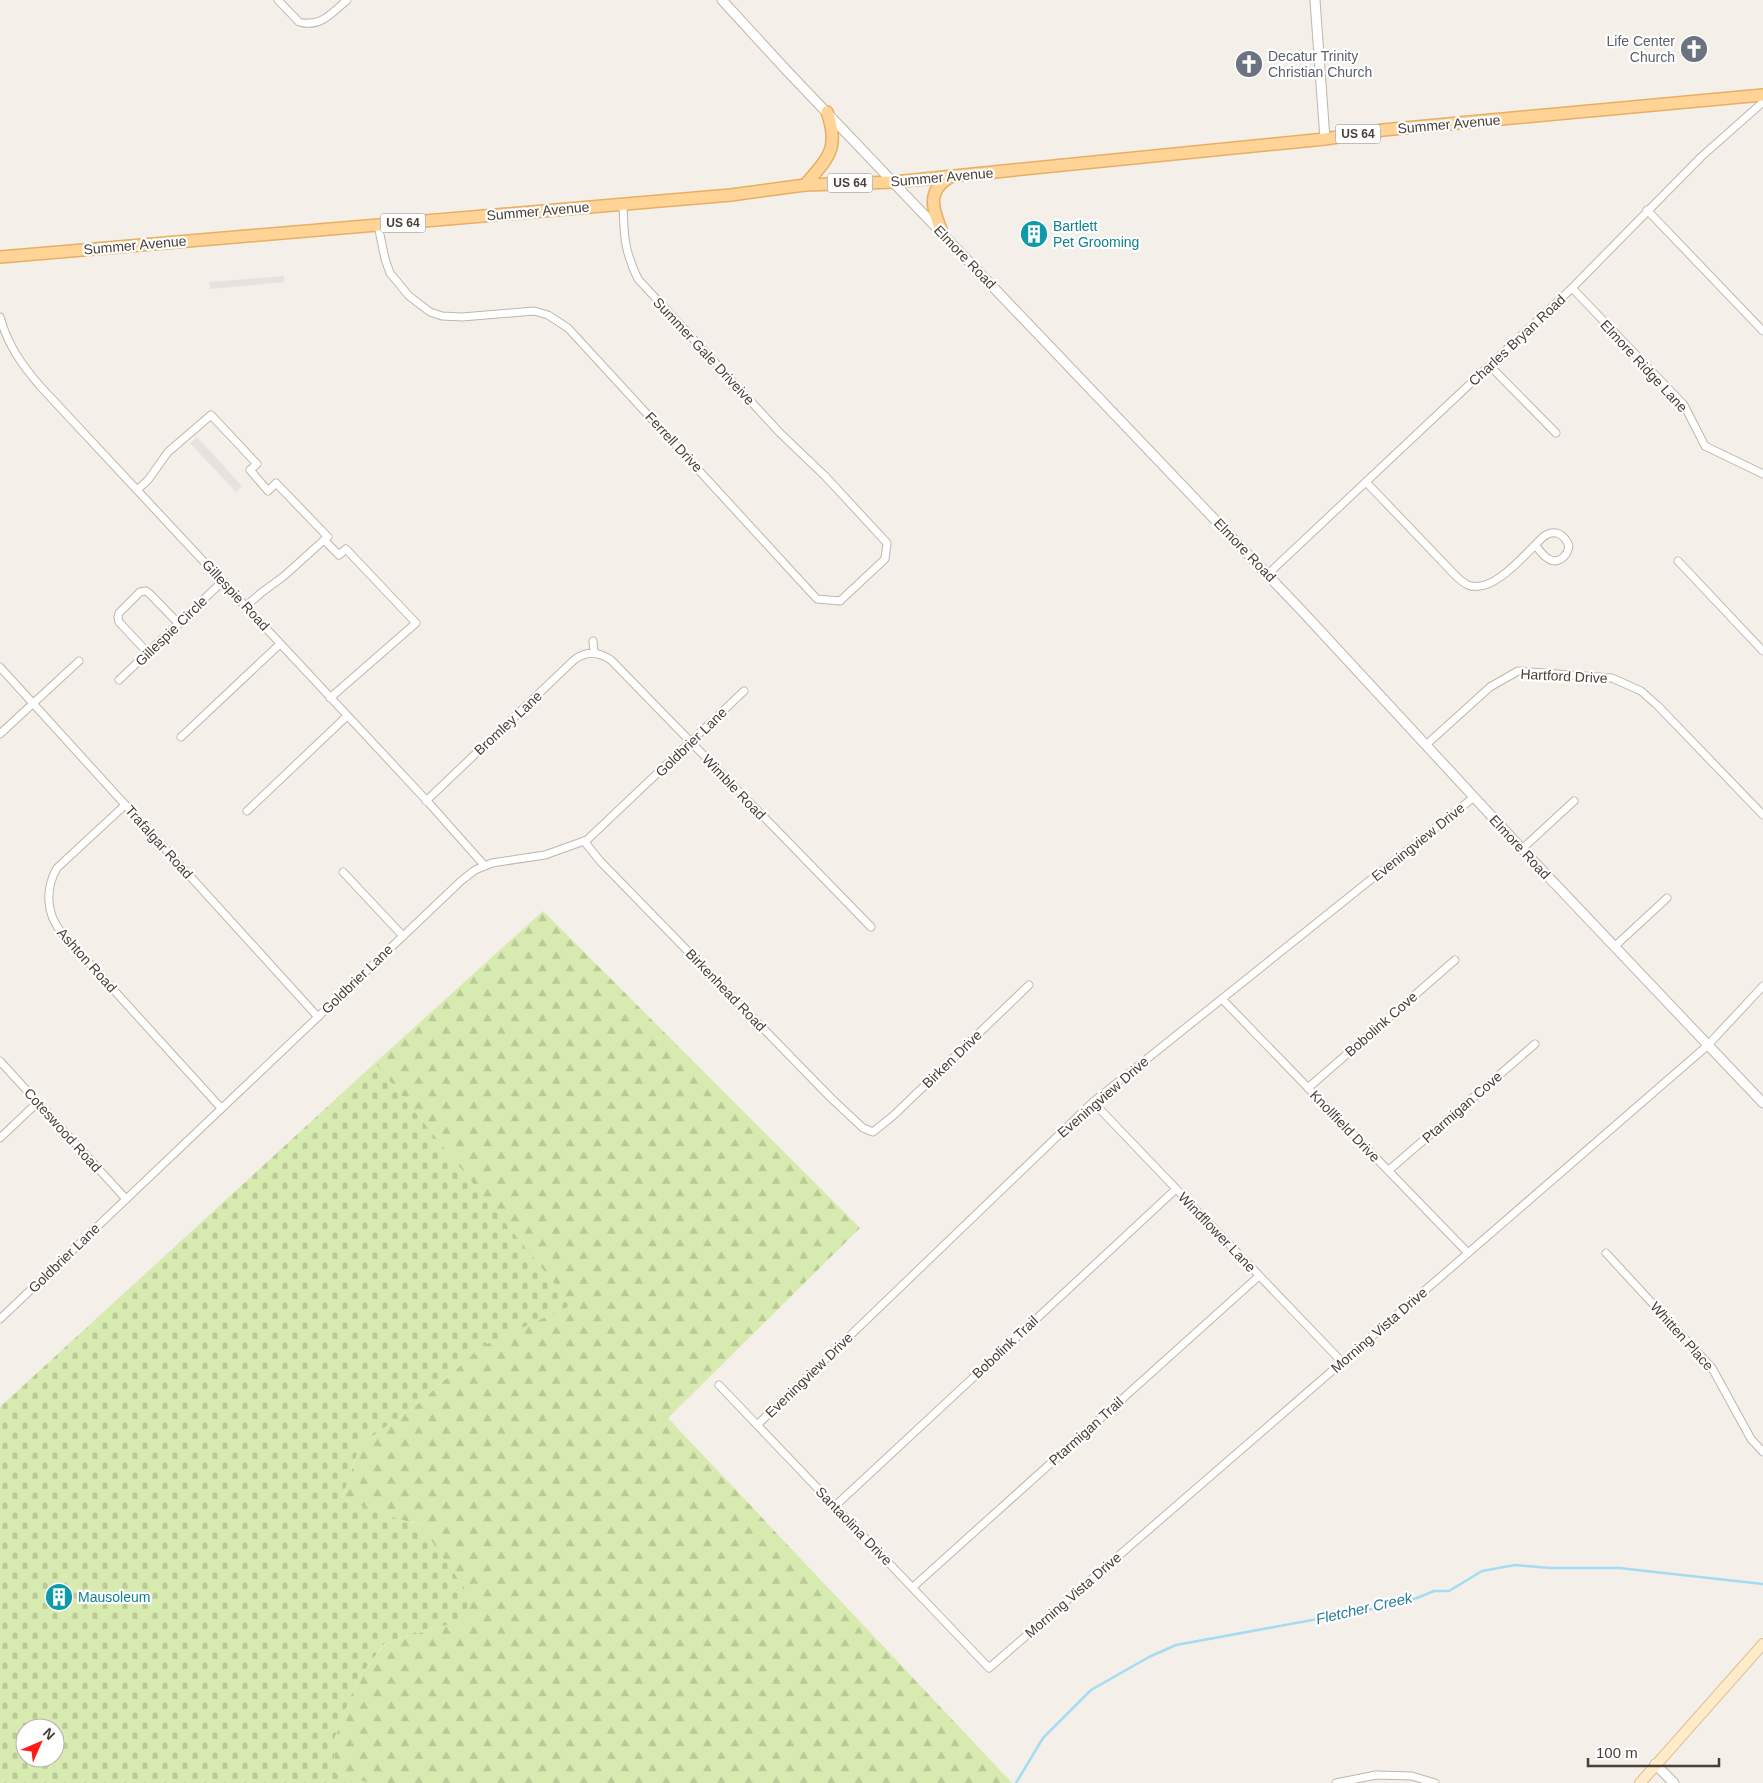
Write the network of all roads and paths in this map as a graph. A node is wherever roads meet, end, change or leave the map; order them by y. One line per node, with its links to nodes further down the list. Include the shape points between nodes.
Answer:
1 (278, 0): 2 (street, via 303,24 321,22)
2 (347, 0)
3 (722, 0): 7 (street, Elmore Road)
4 (1315, 0): 8 (street)
5 (1763, 95): 8 (main road, Summer Avenue / US 64, via 1383,130)
6 (1763, 102): 13 (street, Charles Bryan Road)
7 (827, 112): 10 (street, Elmore Road); 11 (main road, via 833,135 831,150)
8 (1325, 139): 9 (main road, Summer Avenue / US 64)
9 (953, 176): 10 (main road, Summer Avenue / US 64); 15 (main road, via 941,185 933,200 933,210)
10 (894, 182): 11 (main road, Summer Avenue / US 64); 15 (street, Elmore Road)
11 (805, 185): 12 (main road, Summer Avenue / US 64)
12 (623, 204): 14 (main road, Summer Avenue / US 64); 23 (street, Summer Gale Driveive, via 624,243 638,279 780,433)
13 (1647, 210): 17 (street, Charles Bryan Road); 19 (street)
14 (378, 224): 16 (main road, Summer Avenue / US 64); 23 (street, Ferrell Drive, via 390,273 408,296 430,312 462,317 534,311 548,315 568,328 817,598 840,601 885,559 887,543)
15 (942, 232): 29 (street, Elmore Road)
16 (0, 257)
17 (1572, 288): 20 (street, Charles Bryan Road); 22 (street, Elmore Ridge Lane, via 1684,405 1705,446)
18 (0, 316): 25 (street, Gillespie Road, via 8,341 26,370)
19 (1763, 331)
20 (1490, 366): 21 (street); 24 (street, Charles Bryan Road)
21 (1556, 434)
22 (1763, 474)
23 (825, 476)
24 (1366, 482): 27 (street, via 1468,585 1485,585 1497,580); 29 (street, Charles Bryan Road)
25 (137, 490): 26 (street, via 168,452 211,415 257,464 250,470 268,491 276,484 328,537); 30 (street, Gillespie Road)
26 (324, 540): 31 (street); 42 (street, via 339,555 346,549 416,623)
27 (1535, 545): 27 (street, via 1553,532 1563,536 1569,546 1566,555 1554,561)
28 (1678, 561): 35 (street)
29 (1268, 574): 48 (street, Elmore Road)
30 (223, 581): 31 (street, Gillespie Road); 32 (street, Gillespie Circle)
31 (246, 606): 34 (street, Gillespie Road)
32 (179, 624): 36 (street, Gillespie Circle); 36 (street, via 146,590 140,592 118,617)
33 (593, 641): 37 (street)
34 (280, 644): 42 (street, Gillespie Road); 46 (street)
35 (1763, 651)
36 (148, 652): 40 (street, Gillespie Circle)
37 (594, 653): 47 (street, Wimble Road, via 611,660); 50 (street, Bromley Lane, via 574,660)
38 (79, 661): 43 (street)
39 (0, 667): 43 (street, Trafalgar Road)
40 (119, 680)
41 (744, 691): 47 (street, Goldbrier Lane)
42 (330, 698): 44 (street, Gillespie Road)
43 (33, 703): 45 (street); 52 (street, Trafalgar Road)
44 (347, 716): 50 (street, Gillespie Road); 53 (street)
45 (0, 734)
46 (181, 737)
47 (691, 742): 55 (street, Goldbrier Lane); 60 (street, Wimble Road)
48 (1427, 744): 49 (street, Elmore Road); 54 (street, Hartford Drive, via 1490,687 1518,671 1612,678 1640,691 1658,706)
49 (1474, 797): 56 (street, Elmore Road); 66 (street, Eveningview Drive)
50 (426, 800): 57 (street, Gillespie Road)
51 (1574, 801): 56 (street)
52 (125, 805): 67 (street, Trafalgar Road); 75 (street, Ashton Road, via 57,868 48,893 50,913 61,932)
53 (247, 811)
54 (1763, 815)
55 (584, 841): 57 (street, Goldbrier Lane, via 545,855); 76 (street, Birkenhead Road, via 831,1098 862,1128)
56 (1522, 849): 62 (street, Elmore Road)
57 (484, 866): 61 (street, Goldbrier Lane, via 461,881)
58 (343, 872): 61 (street)
59 (1667, 898): 62 (street)
60 (871, 927)
61 (403, 936): 67 (street, Goldbrier Lane)
62 (1614, 947): 69 (street, Elmore Road)
63 (1455, 960): 71 (street, Bobolink Cove)
64 (1029, 984): 76 (street, Birken Drive)
65 (1763, 986): 69 (street, Morning Vista Drive)
66 (1222, 999): 71 (street, Knollfield Drive); 73 (street, Eveningview Drive)
67 (318, 1017): 75 (street, Goldbrier Lane)
68 (1535, 1044): 78 (street, Ptarmigan Cove)
69 (1708, 1046): 74 (street, Elmore Road); 81 (street, Morning Vista Drive)
70 (0, 1061): 72 (street, Coteswood Road)
71 (1308, 1088): 78 (street, Knollfield Drive)
72 (38, 1102): 77 (street); 80 (street, Coteswood Road)
73 (1093, 1102): 79 (street, Windflower Lane); 87 (street, Eveningview Drive)
74 (1763, 1103)
75 (222, 1108): 80 (street, Goldbrier Lane)
76 (873, 1132)
77 (0, 1138)
78 (1388, 1170): 81 (street, Knollfield Drive)
79 (1176, 1189): 83 (street, Windflower Lane); 89 (street, Bobolink Trail)
80 (126, 1199): 84 (street, Goldbrier Lane)
81 (1468, 1253): 85 (street, Morning Vista Drive)
82 (1606, 1253): 88 (street, Whitten Place, via 1712,1368 1750,1439)
83 (1259, 1276): 85 (street, Windflower Lane); 90 (street, Ptarmigan Trail)
84 (0, 1320)
85 (1342, 1362): 92 (street, Morning Vista Drive)
86 (719, 1385): 87 (street, Santaolina Drive)
87 (757, 1425): 89 (street, Santaolina Drive)
88 (1763, 1452)
89 (835, 1506): 90 (street, Santaolina Drive)
90 (912, 1587): 92 (street, Santaolina Drive)
91 (1761, 1650): 93 (main road)
92 (989, 1668)
93 (1655, 1764): 96 (main road); 97 (street)
94 (1336, 1783): 95 (street, via 1376,1775 1412,1776)
95 (1435, 1783)
96 (1640, 1783)
97 (1674, 1783)

